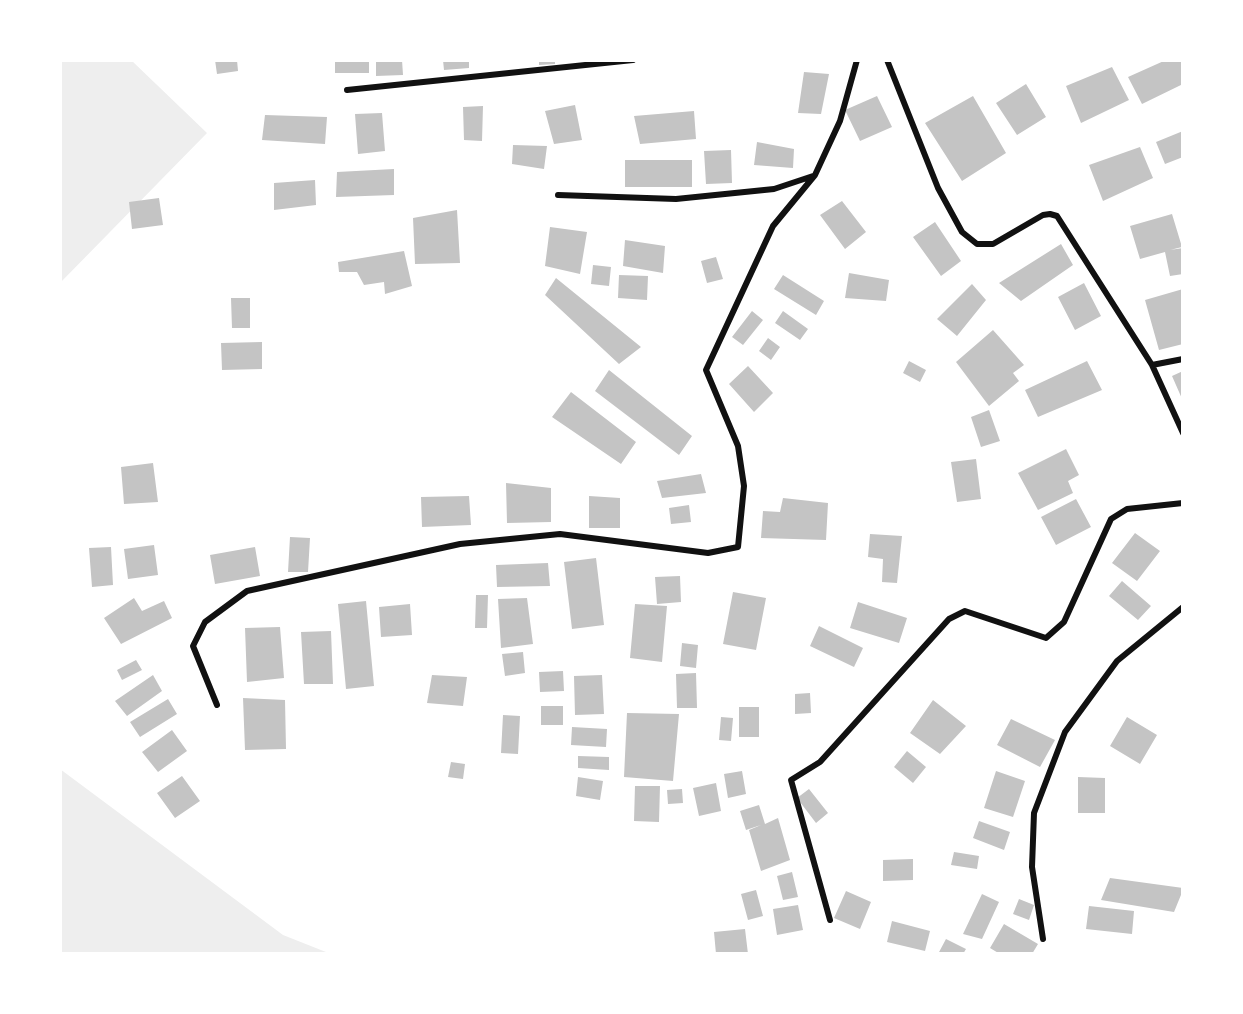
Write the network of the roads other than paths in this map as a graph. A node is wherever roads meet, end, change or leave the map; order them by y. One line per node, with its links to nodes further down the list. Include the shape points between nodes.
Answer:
1 (633, 60): 4 (street)
2 (857, 60): 5 (street, via 840,121)
3 (887, 60): 8 (street, via 938,188 962,232 977,244 993,244 1043,216 1057,216)
4 (347, 90)
5 (814, 175): 6 (street, via 774,189 676,198); 12 (street, via 773,225 706,370 738,446 744,486 738,547 708,553 560,534 460,543 247,591 205,622 193,646)
6 (558, 195)
7 (1183, 359): 8 (street)
8 (1152, 365): 9 (street)
9 (1183, 432)
10 (1183, 503): 13 (street, via 1127,509 1112,519 1064,622 1046,638 965,611 949,620 820,762 791,780)
11 (1183, 607): 14 (street, via 1117,661 1065,732 1034,813 1032,867)
12 (217, 705)
13 (830, 920)
14 (1043, 939)

